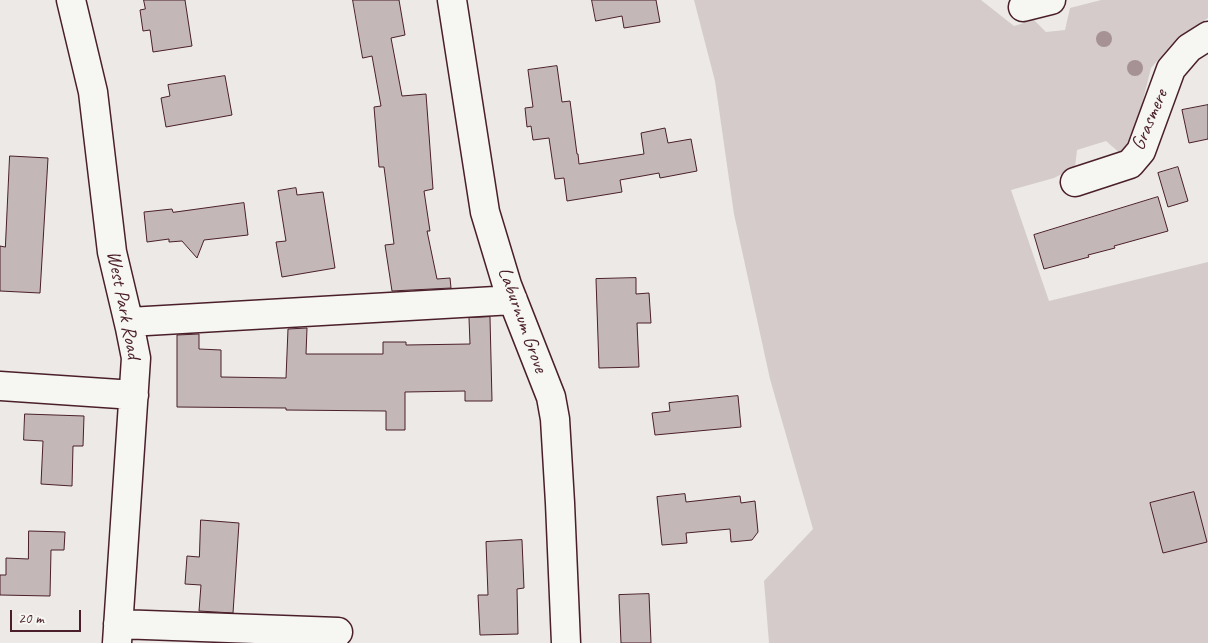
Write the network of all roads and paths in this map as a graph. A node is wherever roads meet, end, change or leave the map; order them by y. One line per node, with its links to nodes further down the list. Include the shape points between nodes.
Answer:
1 (71, 0): 6 (street, West Park Road, via 93,92 112,252)
2 (452, 0): 5 (street, Laburnum Grove, via 485,212)
3 (1208, 36): 4 (street, Grasmere, via 1190,48 1171,69 1141,151 1130,164)
4 (1088, 171)
5 (513, 300): 6 (street); 11 (street, Laburnum Grove, via 551,397 555,419)
6 (129, 322): 8 (street, West Park Road, via 136,358)
7 (0, 386): 8 (street)
8 (134, 395): 10 (street, West Park Road)
9 (338, 632): 10 (street)
10 (118, 633)
11 (566, 643)

